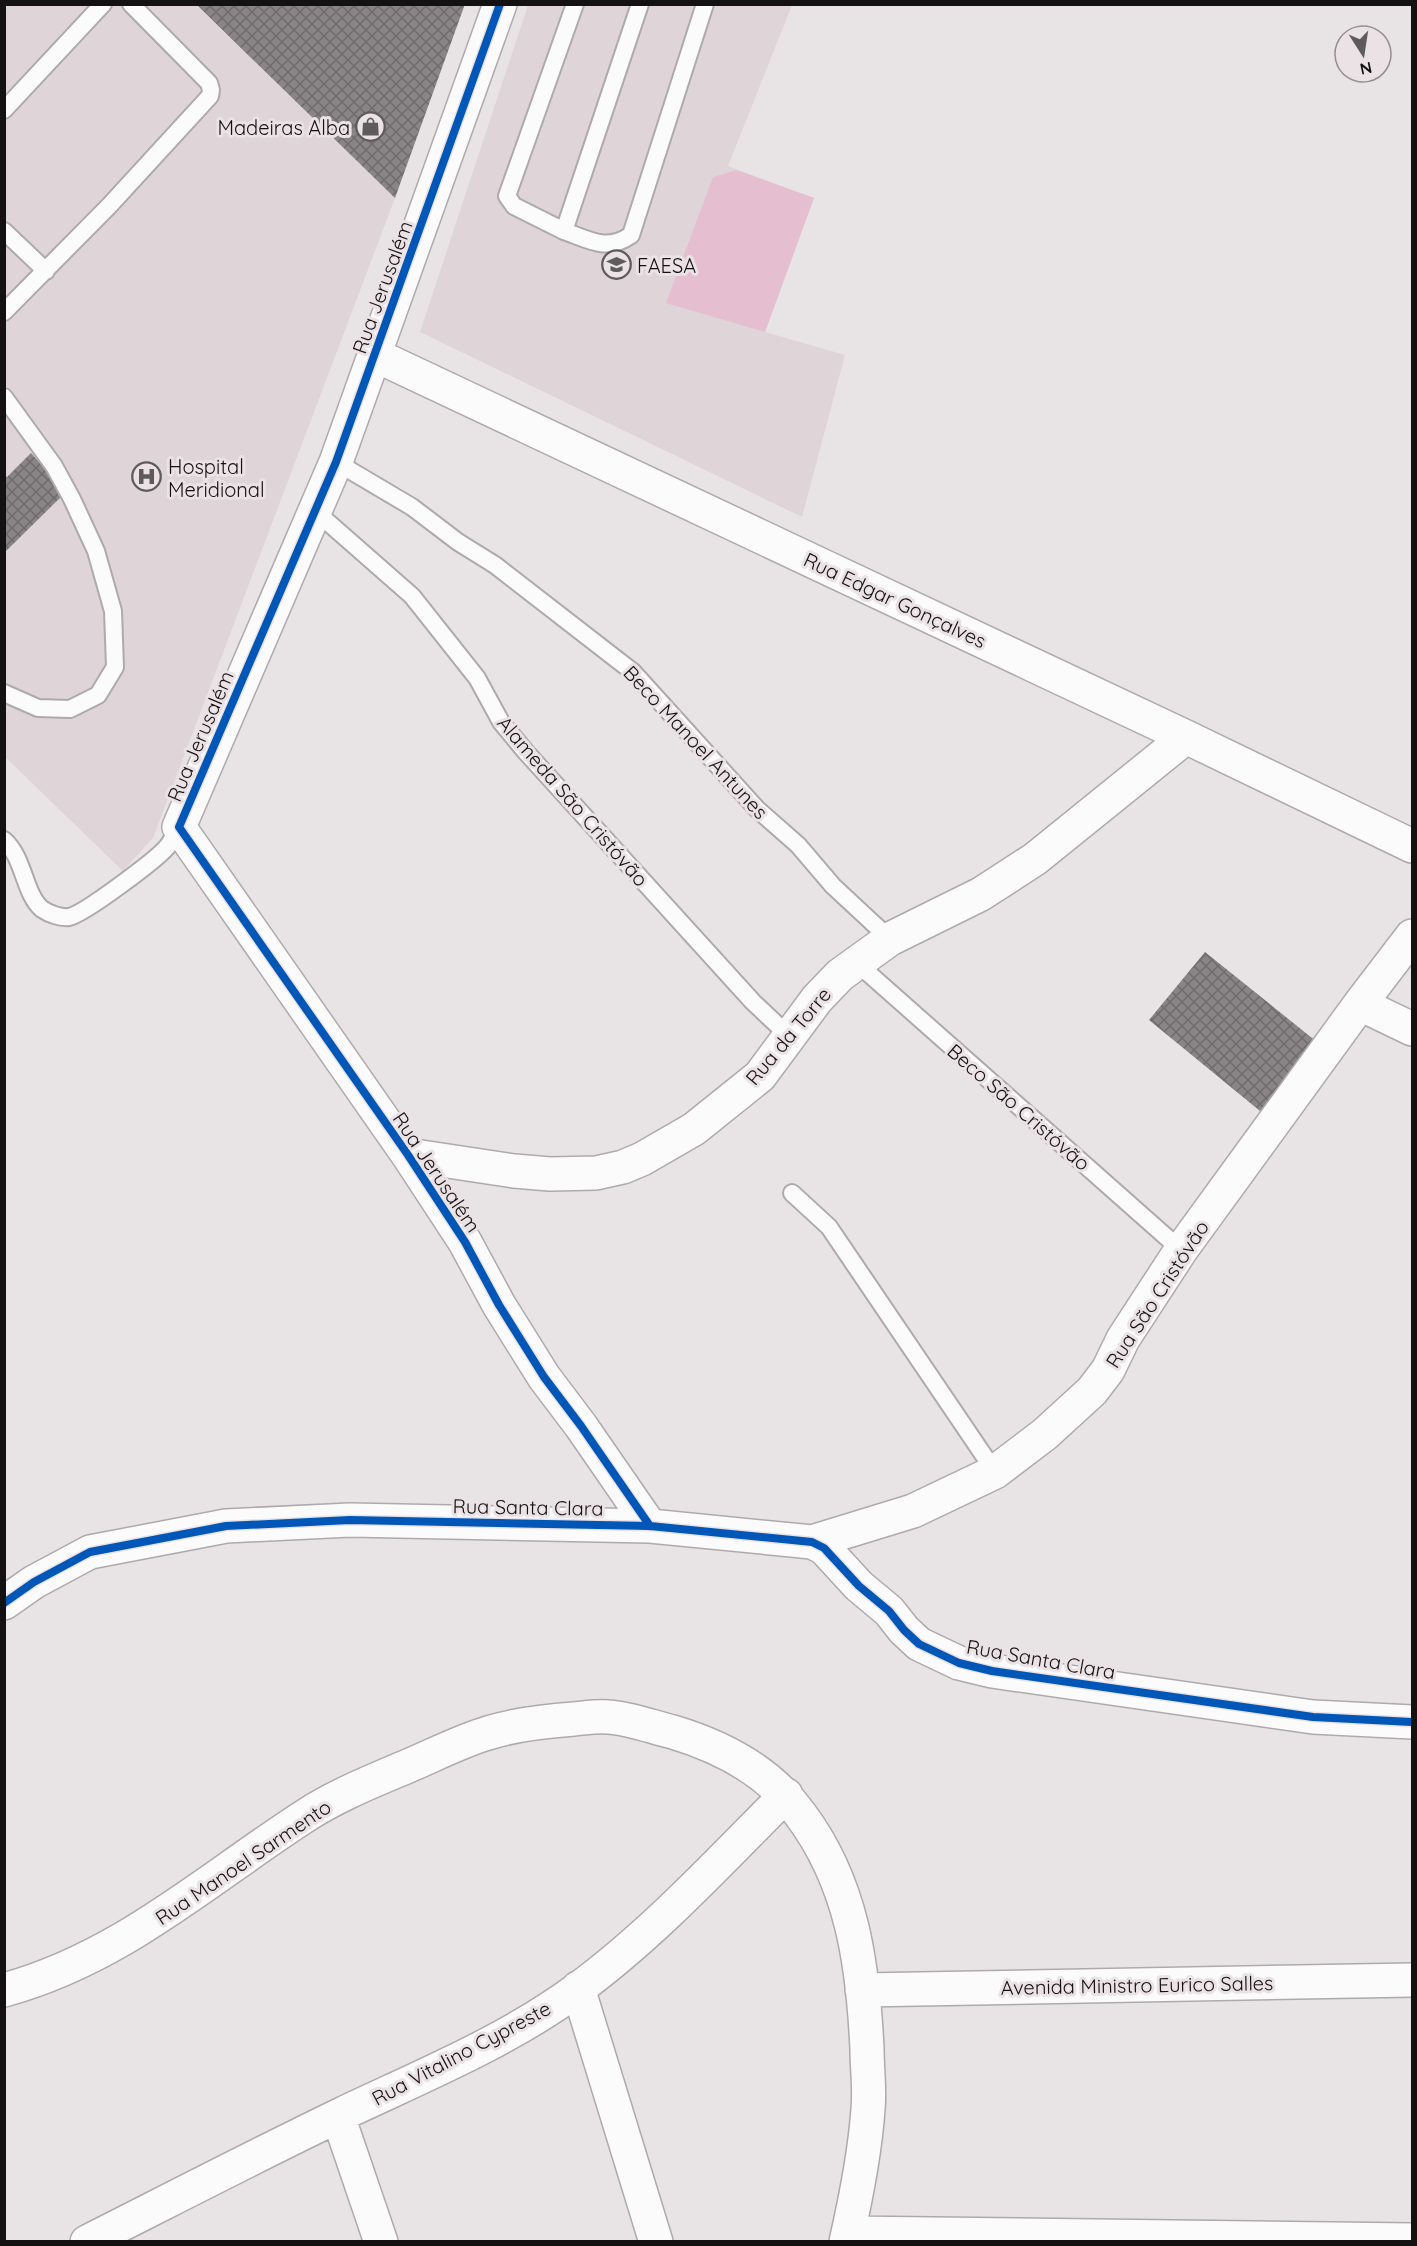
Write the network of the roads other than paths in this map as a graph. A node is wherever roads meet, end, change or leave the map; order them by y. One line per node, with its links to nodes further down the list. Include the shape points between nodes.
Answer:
1 (103, 4): 7 (lane)
2 (131, 4): 10 (lane, via 209,82 210,96)
3 (500, 4): 12 (street, Rua Jerusalém)
4 (574, 4): 9 (lane, via 507,196 514,206)
5 (640, 4): 9 (lane)
6 (705, 4): 9 (lane, via 631,235 620,243 603,244)
7 (4, 110)
8 (4, 231): 10 (lane)
9 (564, 231)
10 (46, 271): 11 (lane)
11 (4, 312)
12 (375, 356): 14 (street, Rua Jerusalém); 17 (street, Rua Edgar Gonçalves)
13 (4, 397): 16 (lane, via 54,466 96,550 113,611 115,667 98,695 70,709 38,708)
14 (336, 462): 15 (street, Rua Jerusalém); 22 (lane, Beco Manoel Antunes, via 412,507 495,565 633,672 757,809)
15 (314, 510): 18 (street, Rua Jerusalém); 26 (lane, Alameda São Cristóvão, via 412,596 477,678 501,722 525,751 753,1002)
16 (4, 693)
17 (1186, 736): 20 (street, Rua Edgar Gonçalves); 22 (street, Rua da Torre, via 1035,859 981,894)
18 (179, 827): 19 (lane, via 166,848 154,858 92,906 67,917 41,908 16,855); 27 (street, Rua Jerusalém)
19 (4, 840)
20 (1413, 846)
21 (1413, 936): 24 (street, Rua São Cristóvão)
22 (890, 939): 23 (street, Rua da Torre)
23 (858, 964): 26 (street, Rua da Torre, via 840,975); 29 (lane, Beco São Cristóvão)
24 (1360, 1004): 25 (street); 29 (street, Rua São Cristóvão)
25 (1413, 1029)
26 (789, 1036): 27 (street, Rua da Torre, via 760,1076 694,1130 623,1167 596,1173 514,1172)
27 (408, 1155): 31 (street, Rua Jerusalém, via 465,1242 544,1377)
28 (792, 1193): 30 (lane, via 829,1227)
29 (1181, 1250): 30 (street, Rua São Cristóvão, via 1092,1390 1045,1434)
30 (995, 1472): 32 (street, Rua São Cristóvão, via 913,1511)
31 (650, 1526): 32 (street, Rua Santa Clara); 33 (street, Rua Santa Clara, via 350,1520 226,1526 90,1552)
32 (812, 1542): 34 (street, Rua Santa Clara, via 824,1548 919,1644 959,1663 1313,1717)
33 (4, 1603)
34 (1413, 1722)
35 (786, 1794): 37 (street, Rua Vitalino Cypreste, via 681,1900); 38 (street, Rua Manoel Sarmento, via 754,1768 719,1748 609,1717 559,1720 487,1733 359,1786 318,1809 142,1929 105,1950); 39 (street, Rua Manoel Sarmento, via 820,1841 844,1895 855,1934)
36 (1413, 1980): 39 (street, Avenida Ministro Eurico Salles)
37 (578, 1988): 40 (street, Rua Vitalino Cypreste, via 504,2035); 47 (street)
38 (4, 1990)
39 (862, 1990): 42 (street, Rua Manoel Sarmento, via 869,2104)
40 (338, 2116): 41 (street, Rua Vitalino Cypreste); 46 (street)
41 (151, 2211): 44 (street, Rua Vitalino Cypreste); 45 (street)
42 (847, 2237): 43 (street)
43 (1413, 2240)
44 (87, 2241)
45 (141, 2241)
46 (381, 2241)
47 (656, 2241)

